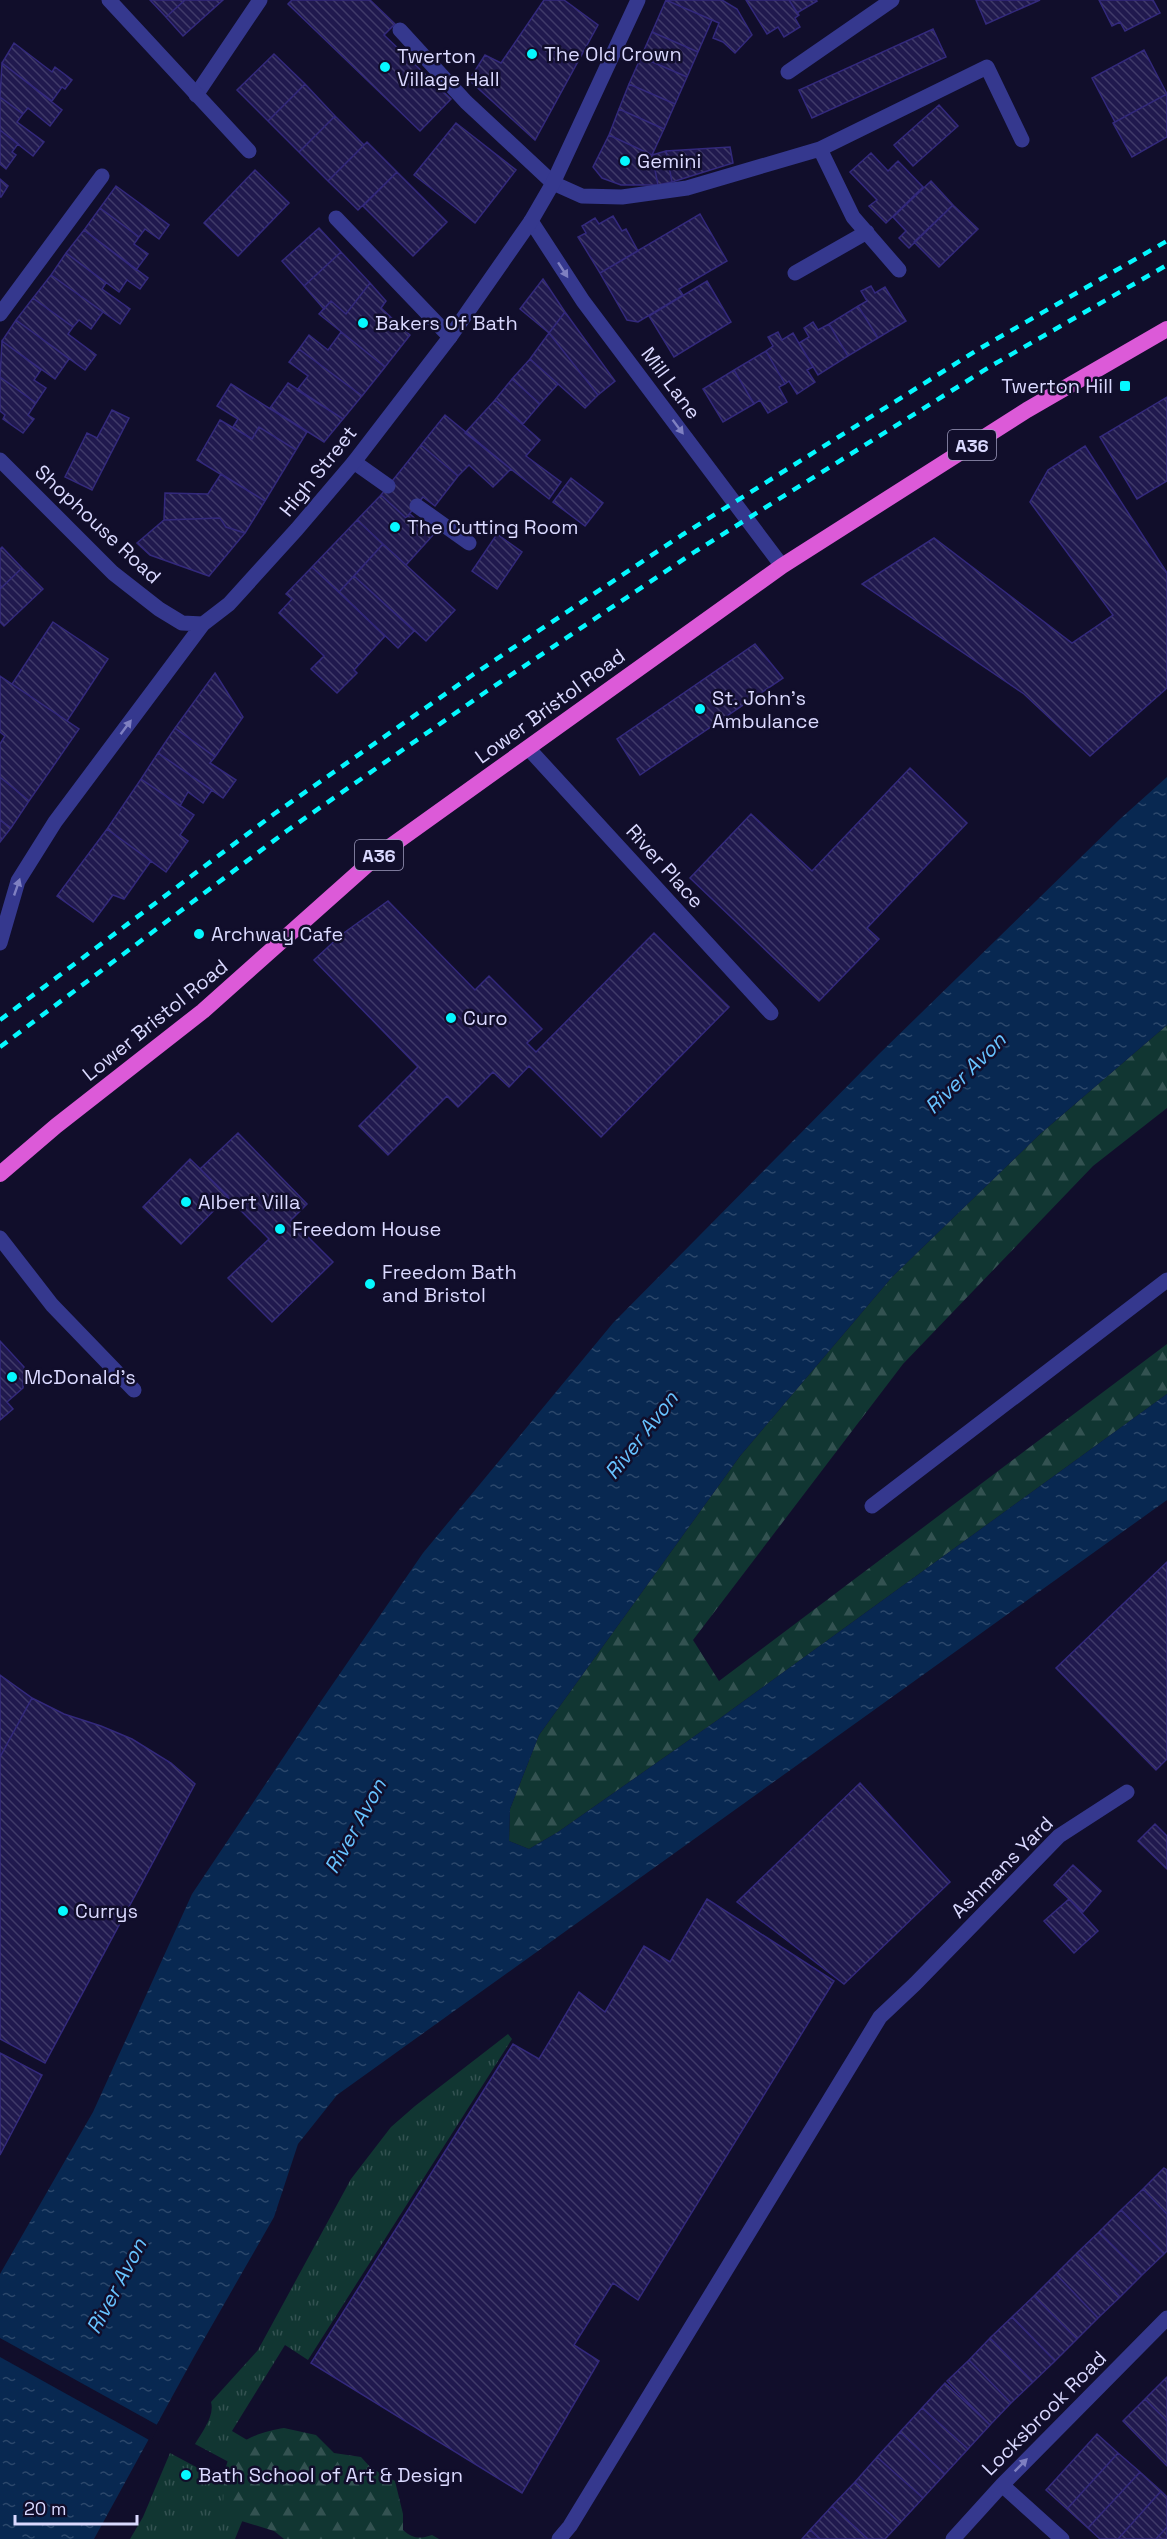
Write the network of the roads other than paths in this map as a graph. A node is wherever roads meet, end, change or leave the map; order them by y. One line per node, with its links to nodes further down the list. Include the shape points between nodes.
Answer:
1 (109, 0): 7 (street)
2 (260, 0): 7 (street)
3 (638, 0): 12 (street, High Street)
4 (892, 0): 6 (street)
5 (400, 30): 12 (street, via 466,102)
6 (788, 72)
7 (196, 95): 10 (street)
8 (1022, 140): 9 (street, via 987,68)
9 (820, 149): 12 (street, via 687,188 633,195 582,196); 15 (street, via 853,217)
10 (249, 151)
11 (102, 176): 18 (street)
12 (553, 183): 14 (street, High Street)
13 (336, 218): 20 (street)
14 (531, 221): 20 (street, High Street); 26 (street, Mill Lane, one-way to 26, via 583,301)
15 (867, 232): 16 (street); 17 (street)
16 (899, 270)
17 (795, 273)
18 (0, 314)
19 (1167, 329): 26 (highway, Lower Bristol Road / A36, via 1027,410)
20 (450, 337): 22 (street, High Street)
21 (0, 460): 27 (street, Shophouse Road, via 113,573 182,623)
22 (354, 462): 23 (street); 27 (street, High Street, via 229,604)
23 (388, 486)
24 (417, 506): 25 (street)
25 (469, 543)
26 (782, 567): 28 (highway, Lower Bristol Road / A36)
27 (203, 624): 29 (street, High Street, one-way to 27, via 18,881 55,822)
28 (528, 748): 30 (street, River Place); 31 (highway, Lower Bristol Road / A36, via 377,856 203,1011)
29 (0, 944)
30 (771, 1013)
31 (0, 1174)
32 (0, 1238): 34 (street, via 52,1305)
33 (1167, 1280): 35 (street)
34 (134, 1390)
35 (872, 1506)
36 (1127, 1792): 39 (street, Ashmans Yard, via 1059,1836 880,2017)
37 (1167, 2318): 38 (street, Locksbrook Road, one-way to 37)
38 (1002, 2485): 40 (street, Locksbrook Road); 41 (street)
39 (559, 2539)
40 (953, 2539)
41 (1062, 2539)

